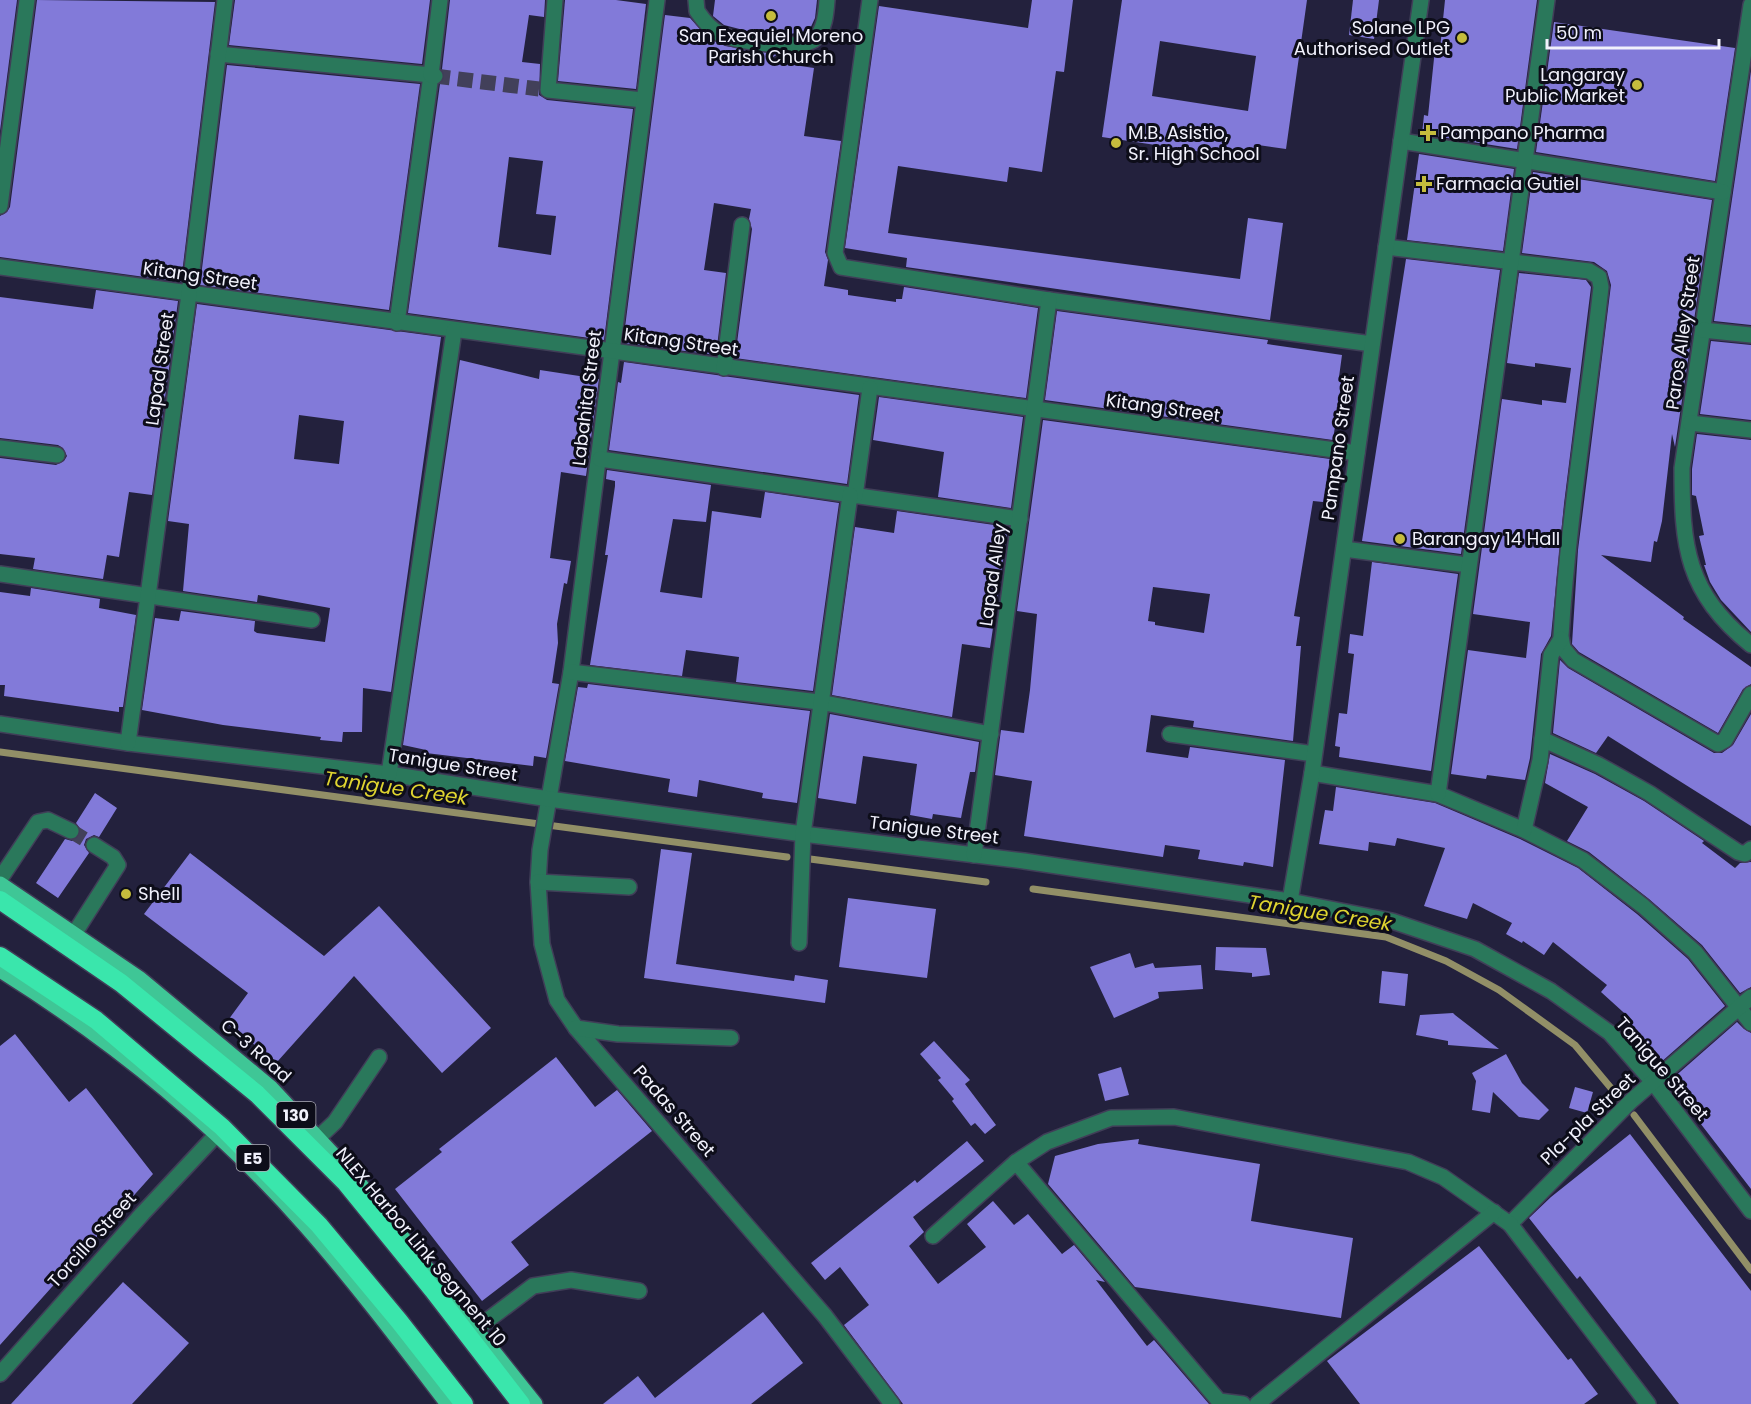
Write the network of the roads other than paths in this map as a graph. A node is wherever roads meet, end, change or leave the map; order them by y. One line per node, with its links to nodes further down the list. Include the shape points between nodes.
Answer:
1 (27, 0): 18 (street)
2 (225, 0): 12 (street, Lapad Street)
3 (440, 0): 13 (street)
4 (555, 0): 14 (street, via 544,90)
5 (657, 0): 14 (street, Labahita Street)
6 (696, 0): 7 (street, via 697,11 718,33 730,38 799,46 813,41 820,33)
7 (827, 0)
8 (870, 0): 24 (street, via 835,253 838,262 848,269)
9 (1421, 0): 15 (street, Pampano Street)
10 (1547, 0): 16 (street)
11 (1751, 5): 17 (street, Paros Alley Street)
12 (218, 54): 13 (street); 23 (street, Lapad Street)
13 (433, 76): 25 (street)
14 (642, 100): 30 (street, Labahita Street)
15 (1401, 141): 16 (street); 20 (street, Pampano Street)
16 (1525, 159): 17 (street); 21 (street)
17 (1723, 192): 26 (street, Paros Alley Street)
18 (0, 206)
19 (741, 225): 31 (street)
20 (1386, 247): 21 (street); 29 (street, Pampano Street)
21 (1512, 261): 47 (street, via 1588,272 1599,277 1601,287 1570,523); 60 (street)
22 (0, 267): 23 (street, Kitang Street)
23 (189, 294): 25 (street, Kitang Street); 45 (street, Lapad Street)
24 (1049, 300): 29 (street); 33 (street, Lapad Alley)
25 (397, 323): 27 (street, Kitang Street)
26 (1702, 330): 28 (street); 34 (street, Paros Alley Street)
27 (454, 331): 30 (street, Kitang Street); 59 (street)
28 (1751, 335)
29 (1372, 344): 37 (street, Pampano Street)
30 (612, 352): 31 (street, Kitang Street); 39 (street, Labahita Street)
31 (724, 368): 32 (street, Kitang Street)
32 (870, 388): 33 (street, Kitang Street); 40 (street)
33 (1032, 410): 37 (street, Kitang Street); 41 (street, Lapad Alley)
34 (1690, 423): 35 (street); 48 (street, Paros Alley Street, via 1683,468 1682,525 1690,562 1707,598 1732,630)
35 (1751, 430)
36 (0, 448): 38 (street)
37 (1357, 453): 42 (street, Pampano Street)
38 (57, 455)
39 (600, 459): 40 (street); 49 (street, Labahita Street)
40 (852, 495): 41 (street); 51 (street)
41 (1020, 519): 53 (street, Lapad Alley)
42 (1344, 549): 43 (street); 57 (street, Pampano Street)
43 (1460, 564)
44 (0, 574): 45 (street)
45 (148, 595): 46 (street); 56 (street, Lapad Street)
46 (312, 620)
47 (1561, 639): 50 (street, via 1572,660 1718,744 1725,740); 55 (street, via 1551,655)
48 (1751, 645)
49 (571, 672): 51 (street); 61 (street, Labahita Street)
50 (1751, 694)
51 (819, 702): 53 (street); 64 (street)
52 (0, 724): 56 (street, Tanigue Street)
53 (991, 734): 67 (street, Lapad Alley)
54 (1170, 734): 57 (street)
55 (1542, 739): 63 (street); 66 (street, via 1649,793 1738,852 1745,854)
56 (128, 743): 59 (street, Tanigue Street)
57 (1314, 754): 58 (street, Pampano Street)
58 (1312, 773): 60 (street); 73 (street, Pampano Street)
59 (389, 774): 61 (street, Tanigue Street)
60 (1438, 794): 63 (street)
61 (549, 799): 64 (street, Tanigue Street); 69 (street, Padas Street)
62 (71, 831): 68 (street, via 48,820 38,822)
63 (1524, 831): 78 (street, via 1583,860 1643,906)
64 (803, 834): 67 (street, Tanigue Street); 75 (street)
65 (94, 845): 74 (street, via 118,865)
66 (1751, 849)
67 (974, 855): 73 (street, Tanigue Street)
68 (0, 879)
69 (538, 882): 71 (street); 80 (street, Padas Street, via 542,944 549,976 558,1000)
70 (0, 884): 74 (main road, C-3 Road / 130)
71 (629, 886)
72 (0, 900): 96 (highway, NLEX Harbor Link Segment 10, via 121,983 257,1094 346,1183)
73 (1290, 901): 83 (street, Tanigue Street, via 1392,921 1475,949 1551,991 1610,1034)
74 (74, 934): 85 (main road, C-3 Road / 130, via 140,979 271,1088)
75 (799, 943)
76 (0, 956): 95 (highway, E5, via 96,1020 222,1127 320,1226)
77 (0, 970): 84 (main road, via 86,1029)
78 (1745, 1003): 79 (street); 83 (street, Pla-pla Street)
79 (1751, 1023)
80 (576, 1028): 81 (street, via 618,1034); 98 (street, Padas Street, via 825,1316)
81 (731, 1038)
82 (379, 1057): 85 (street, via 335,1122)
83 (1653, 1083): 87 (street, Tanigue Street); 89 (street, Pla-pla Street)
84 (216, 1136): 93 (street, Torcillo Street); 94 (main road, via 307,1227)
85 (318, 1138): 92 (main road, C-3 Road / 130)
86 (1016, 1162): 88 (street, via 1047,1142 1111,1118 1174,1117 1407,1162 1443,1177); 90 (street); 99 (street, via 1219,1401)
87 (1751, 1210)
88 (1494, 1212): 89 (street); 100 (street)
89 (1510, 1224): 101 (street)
90 (933, 1236)
91 (639, 1292): 92 (street, via 571,1280 533,1286)
92 (476, 1329): 97 (main road, C-3 Road / 130)
93 (0, 1374)
94 (448, 1404)
95 (464, 1404)
96 (521, 1404)
97 (535, 1404)
98 (892, 1404)
99 (1244, 1404)
100 (1257, 1404)
101 (1648, 1404)

